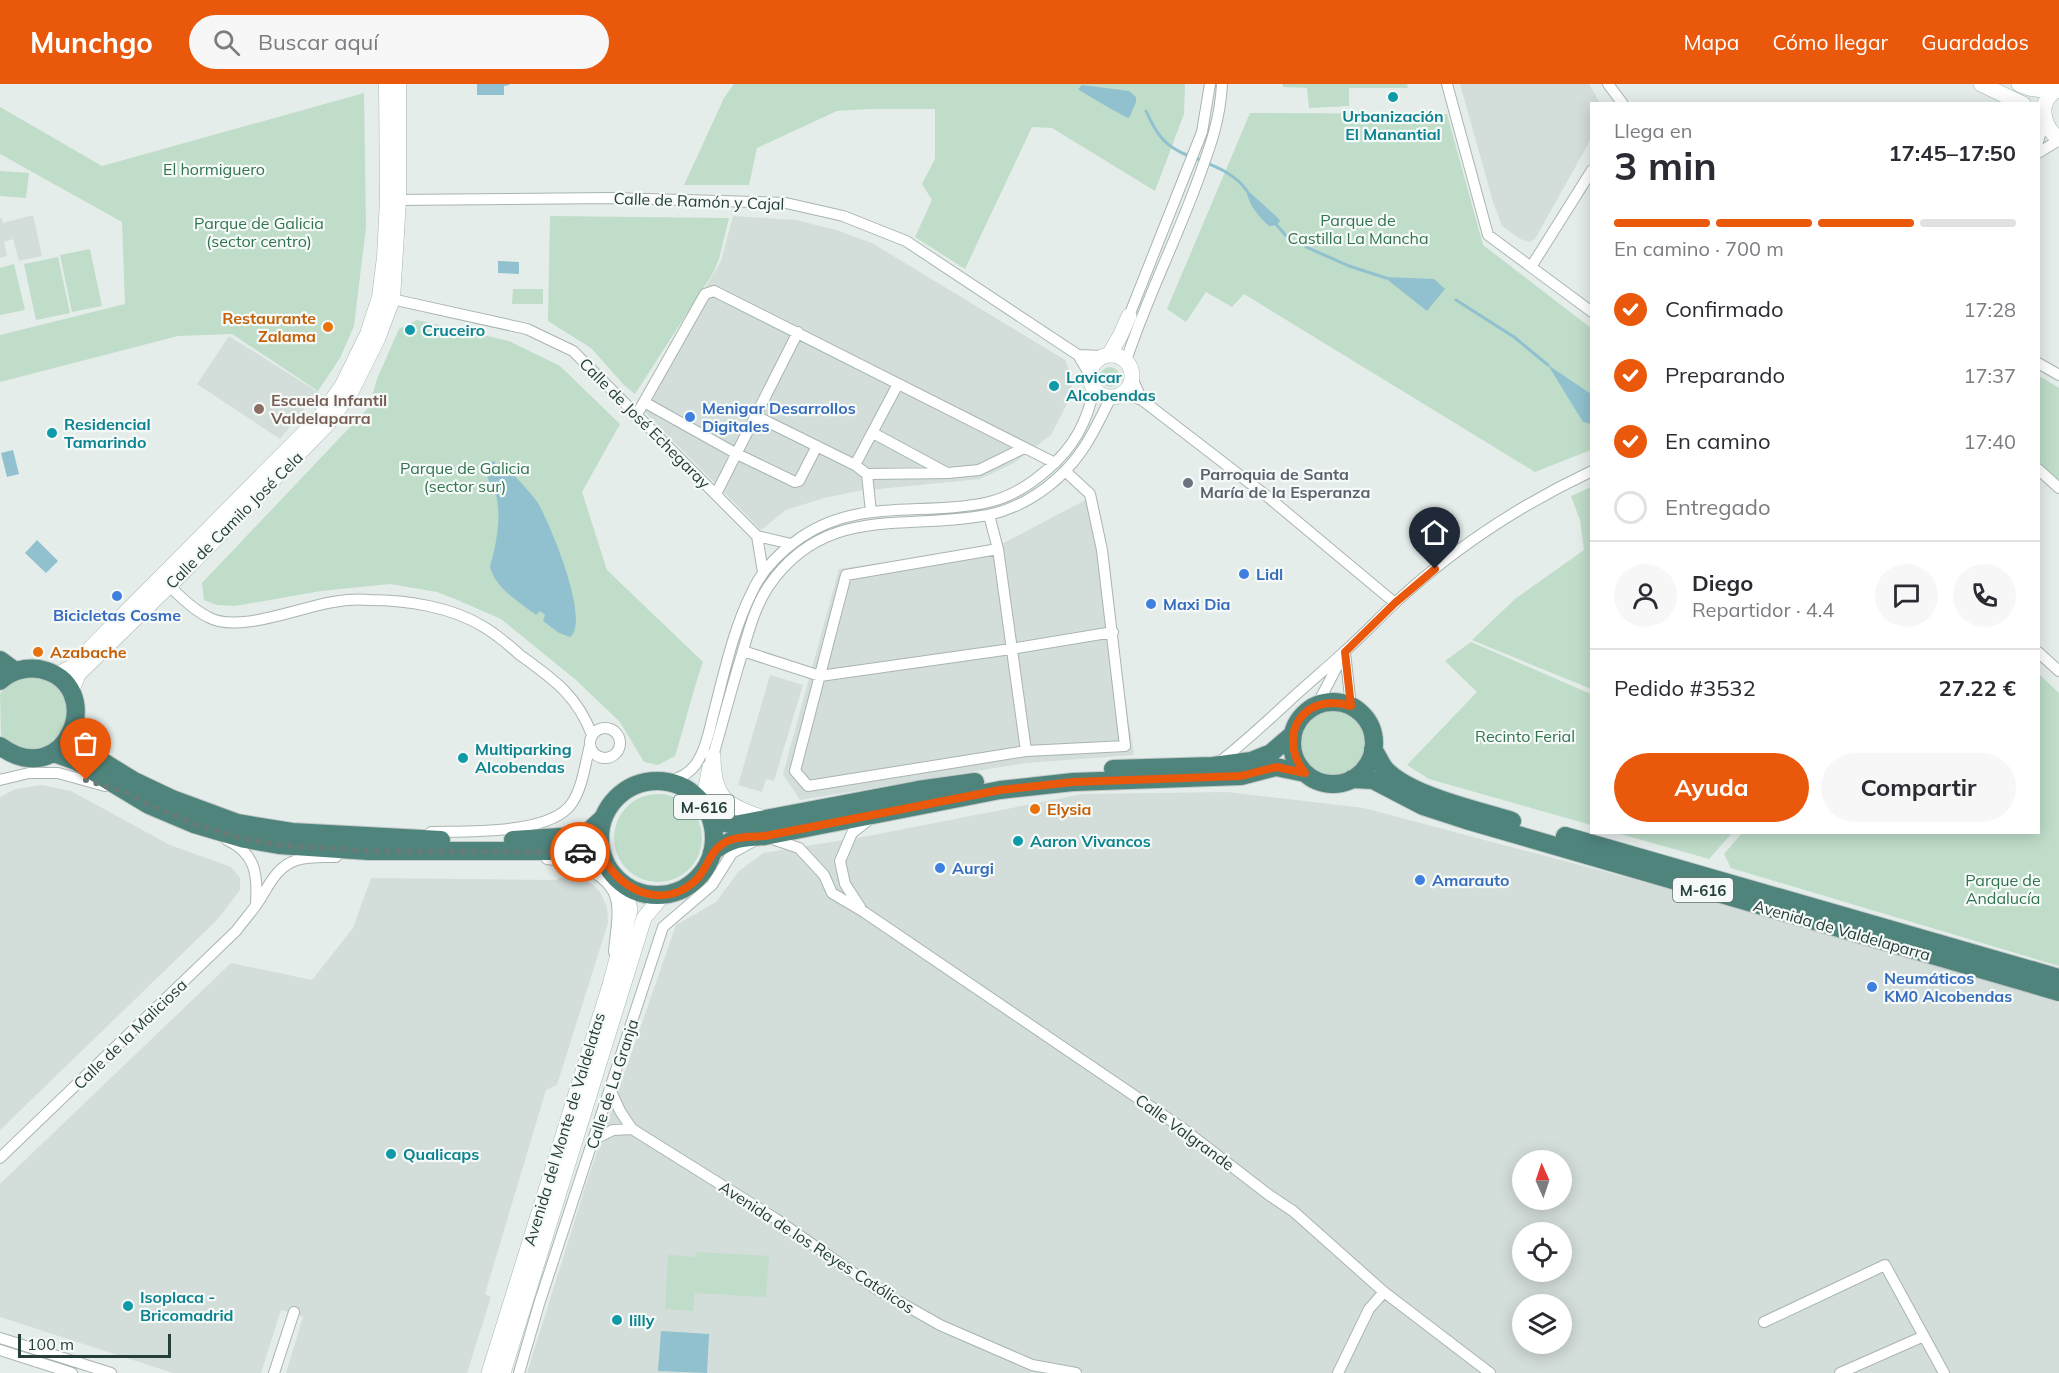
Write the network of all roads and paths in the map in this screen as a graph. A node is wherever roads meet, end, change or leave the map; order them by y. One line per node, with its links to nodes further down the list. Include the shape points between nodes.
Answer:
1 (386, 84): 14 (street, Calle de Camilo José Cela)
2 (399, 84): 14 (street, Calle de Camilo José Cela)
3 (1209, 84): 18 (street, via 1202,132)
4 (1222, 84): 22 (street, via 1220,117 1214,136)
5 (1447, 84): 15 (street, via 1488,234)
6 (1981, 84): 9 (main road)
7 (2019, 84): 8 (main road)
8 (2056, 90): 10 (main road, via 2046,101)
9 (2019, 102)
10 (2042, 116): 11 (main road)
11 (2059, 140): 12 (street)
12 (2040, 152)
13 (1590, 173): 15 (street)
14 (393, 200): 16 (street, Calle de Camilo José Cela, via 384,257); 20 (street, Calle de Ramón y Cajal, via 622,198 786,203 843,216 906,241)
15 (1532, 267): 17 (street)
16 (386, 298): 31 (street, Calle de José Echegaray, via 527,329 573,351); 52 (street, Calle de Camilo José Cela, via 342,385 320,416)
17 (1590, 310)
18 (1129, 316): 21 (main road)
19 (798, 332): 27 (street); 30 (street, via 708,291); 32 (street)
20 (1078, 355): 21 (street); 26 (street, Calle de Ramón y Cajal)
21 (1106, 356): 22 (main road, via 1115,355); 26 (main road, via 1094,363)
22 (1126, 361): 25 (main road)
23 (2040, 364): 24 (street)
24 (2059, 375)
25 (1132, 378): 28 (main road, via 1127,389); 29 (street)
26 (1092, 382): 28 (main road, via 1099,393); 37 (street, via 1088,417)
27 (898, 384): 33 (street); 35 (street)
28 (1117, 395): 29 (street); 39 (street)
29 (1142, 400): 53 (street, via 1268,497)
30 (644, 402): 31 (street); 36 (street)
31 (636, 416): 45 (street, Calle de José Echegaray)
32 (756, 416): 34 (street); 36 (street)
33 (873, 433): 38 (street); 42 (street)
34 (817, 446): 36 (street, via 795,482); 38 (street)
35 (1024, 448): 37 (street); 42 (street, via 980,470)
36 (737, 454): 45 (street)
37 (1055, 463): 46 (street, via 1027,485 988,502)
38 (855, 465): 43 (street)
39 (1065, 471): 47 (street, via 1026,500); 54 (street, via 1090,495)
40 (2040, 471): 44 (street)
41 (1590, 472): 53 (street, via 1559,486 1474,538)
42 (948, 473): 43 (street)
43 (867, 474): 46 (street)
44 (2059, 488)
45 (717, 494): 48 (street, Calle de José Echegaray)
46 (871, 512): 49 (street, via 830,521)
47 (989, 514): 50 (street); 56 (street, via 862,526 821,539 768,587)
48 (758, 536): 49 (street); 51 (street)
49 (791, 544): 51 (street)
50 (998, 549): 55 (street); 63 (street, via 846,575)
51 (763, 572): 78 (street, via 743,611 702,754 688,773)
52 (165, 582): 61 (street, Calle de Camilo José Cela, via 71,667); 64 (street, Calle de Camilo José Cela, via 79,674); 85 (street, via 210,619 232,622 255,621 332,602 368,599 404,602 464,617 484,627 570,694 584,715 591,740 580,785 573,802 561,815 517,829)
53 (1395, 603): 57 (street)
54 (1113, 632): 55 (street); 70 (street, via 1125,746)
55 (1011, 649): 63 (street); 70 (street)
56 (743, 651): 63 (street); 73 (street)
57 (1345, 652): 65 (street); 66 (street); 74 (street, via 1247,741)
58 (2040, 654): 60 (street)
59 (0, 660): 62 (highway)
60 (2059, 671)
61 (55, 675): 62 (highway, via 36,669); 64 (highway)
62 (8, 676)
63 (819, 676): 70 (street, via 795,771 808,786)
64 (71, 693): 67 (highway, via 75,704)
65 (1317, 705): 66 (highway, via 1329,702); 68 (highway, M-616, via 1306,712)
66 (1351, 706): 69 (highway, M-616, via 1369,724)
67 (74, 728): 72 (highway); 85 (highway, M-616, via 100,760 171,799 237,823)
68 (1292, 735): 74 (highway, M-616, via 1271,753 1251,761); 75 (highway, via 1296,762)
69 (1373, 749): 76 (highway, via 1366,766); 96 (highway, Avenida de Valdelaparra / M-616, via 1386,770 1433,797)
70 (1026, 751)
71 (3, 753): 72 (highway, via 32,759)
72 (54, 753): 79 (highway, via 76,760)
73 (713, 756): 80 (main road, via 705,792); 84 (main road, via 713,775 726,802)
74 (1213, 766): 84 (highway, M-616, via 1025,775 918,790)
75 (1305, 773): 76 (highway, M-616, via 1327,783); 81 (highway, M-616, via 1276,767 1241,776 1063,783 993,791)
76 (1352, 779): 86 (highway, Avenida de Valdelaparra / M-616, via 1373,780 1423,806)
77 (0, 780): 79 (street, via 29,773 58,773)
78 (666, 782): 80 (highway, M-616, via 690,792); 82 (highway, M-616, via 647,782 629,789 614,801)
79 (128, 793): 83 (highway)
80 (709, 814): 84 (highway, M-616, via 717,821); 89 (highway, M-616, via 714,839)
81 (876, 814): 84 (highway, M-616); 95 (street, via 852,833 840,861 845,884)
82 (604, 817): 85 (highway, M-616, via 589,831 575,836 497,840); 90 (highway, via 600,831)
83 (195, 824): 87 (highway, via 279,845); 94 (street, via 237,845 248,855 256,870)
84 (765, 828): 89 (highway, M-616, via 725,842); 95 (street, Calle Valgrande, via 799,848 824,876 832,892); 99 (street, Calle de La Granja, via 732,853 712,885 663,927)
85 (346, 836)
86 (1541, 842): 91 (highway); 98 (highway, Avenida de Valdelaparra / M-616)
87 (369, 851): 88 (highway); 94 (street, Calle de la Maliciosa, via 310,857 287,864)
88 (474, 852): 90 (highway, via 576,851); 97 (street, via 560,860 595,873 613,891 617,911)
89 (712, 852): 93 (highway, via 695,881)
90 (604, 859): 92 (highway)
91 (1558, 859)
92 (623, 883): 93 (highway, via 636,891); 97 (main road, Avenida del Monte de Valdelatas, via 630,910)
93 (664, 894): 110 (main road, Avenida del Monte de Valdelatas, via 644,918)
94 (255, 907): 102 (street, Calle de la Maliciosa, via 192,975)
95 (864, 912): 103 (street, Calle Valgrande, via 1182,1128 1293,1211)
96 (2059, 978)
97 (610, 985): 114 (main road, Avenida del Monte de Valdelatas)
98 (2059, 992)
99 (610, 1089): 100 (street, Avenida de los Reyes Católicos); 101 (street, Calle de La Granja)
100 (632, 1129): 101 (street, via 613,1130); 117 (street, Avenida de los Reyes Católicos, via 776,1219 875,1288 940,1325 1032,1365)
101 (595, 1139): 104 (street, Calle de La Granja)
102 (0, 1158)
103 (1384, 1292): 118 (street, via 1369,1309); 119 (street, Calle Valgrande)
104 (539, 1304): 110 (street); 116 (street, Calle de La Granja)
105 (294, 1312): 113 (street)
106 (1764, 1322): 107 (street, via 1885,1265)
107 (1924, 1336): 120 (street); 121 (street)
108 (0, 1338): 112 (street)
109 (0, 1350): 111 (street)
110 (511, 1350): 115 (main road, Avenida del Monte de Valdelatas)
111 (72, 1373)
112 (111, 1373)
113 (274, 1373)
114 (489, 1373)
115 (503, 1373)
116 (519, 1373)
117 (1076, 1373)
118 (1338, 1373)
119 (1490, 1373)
120 (1840, 1373)
121 (1944, 1373)

